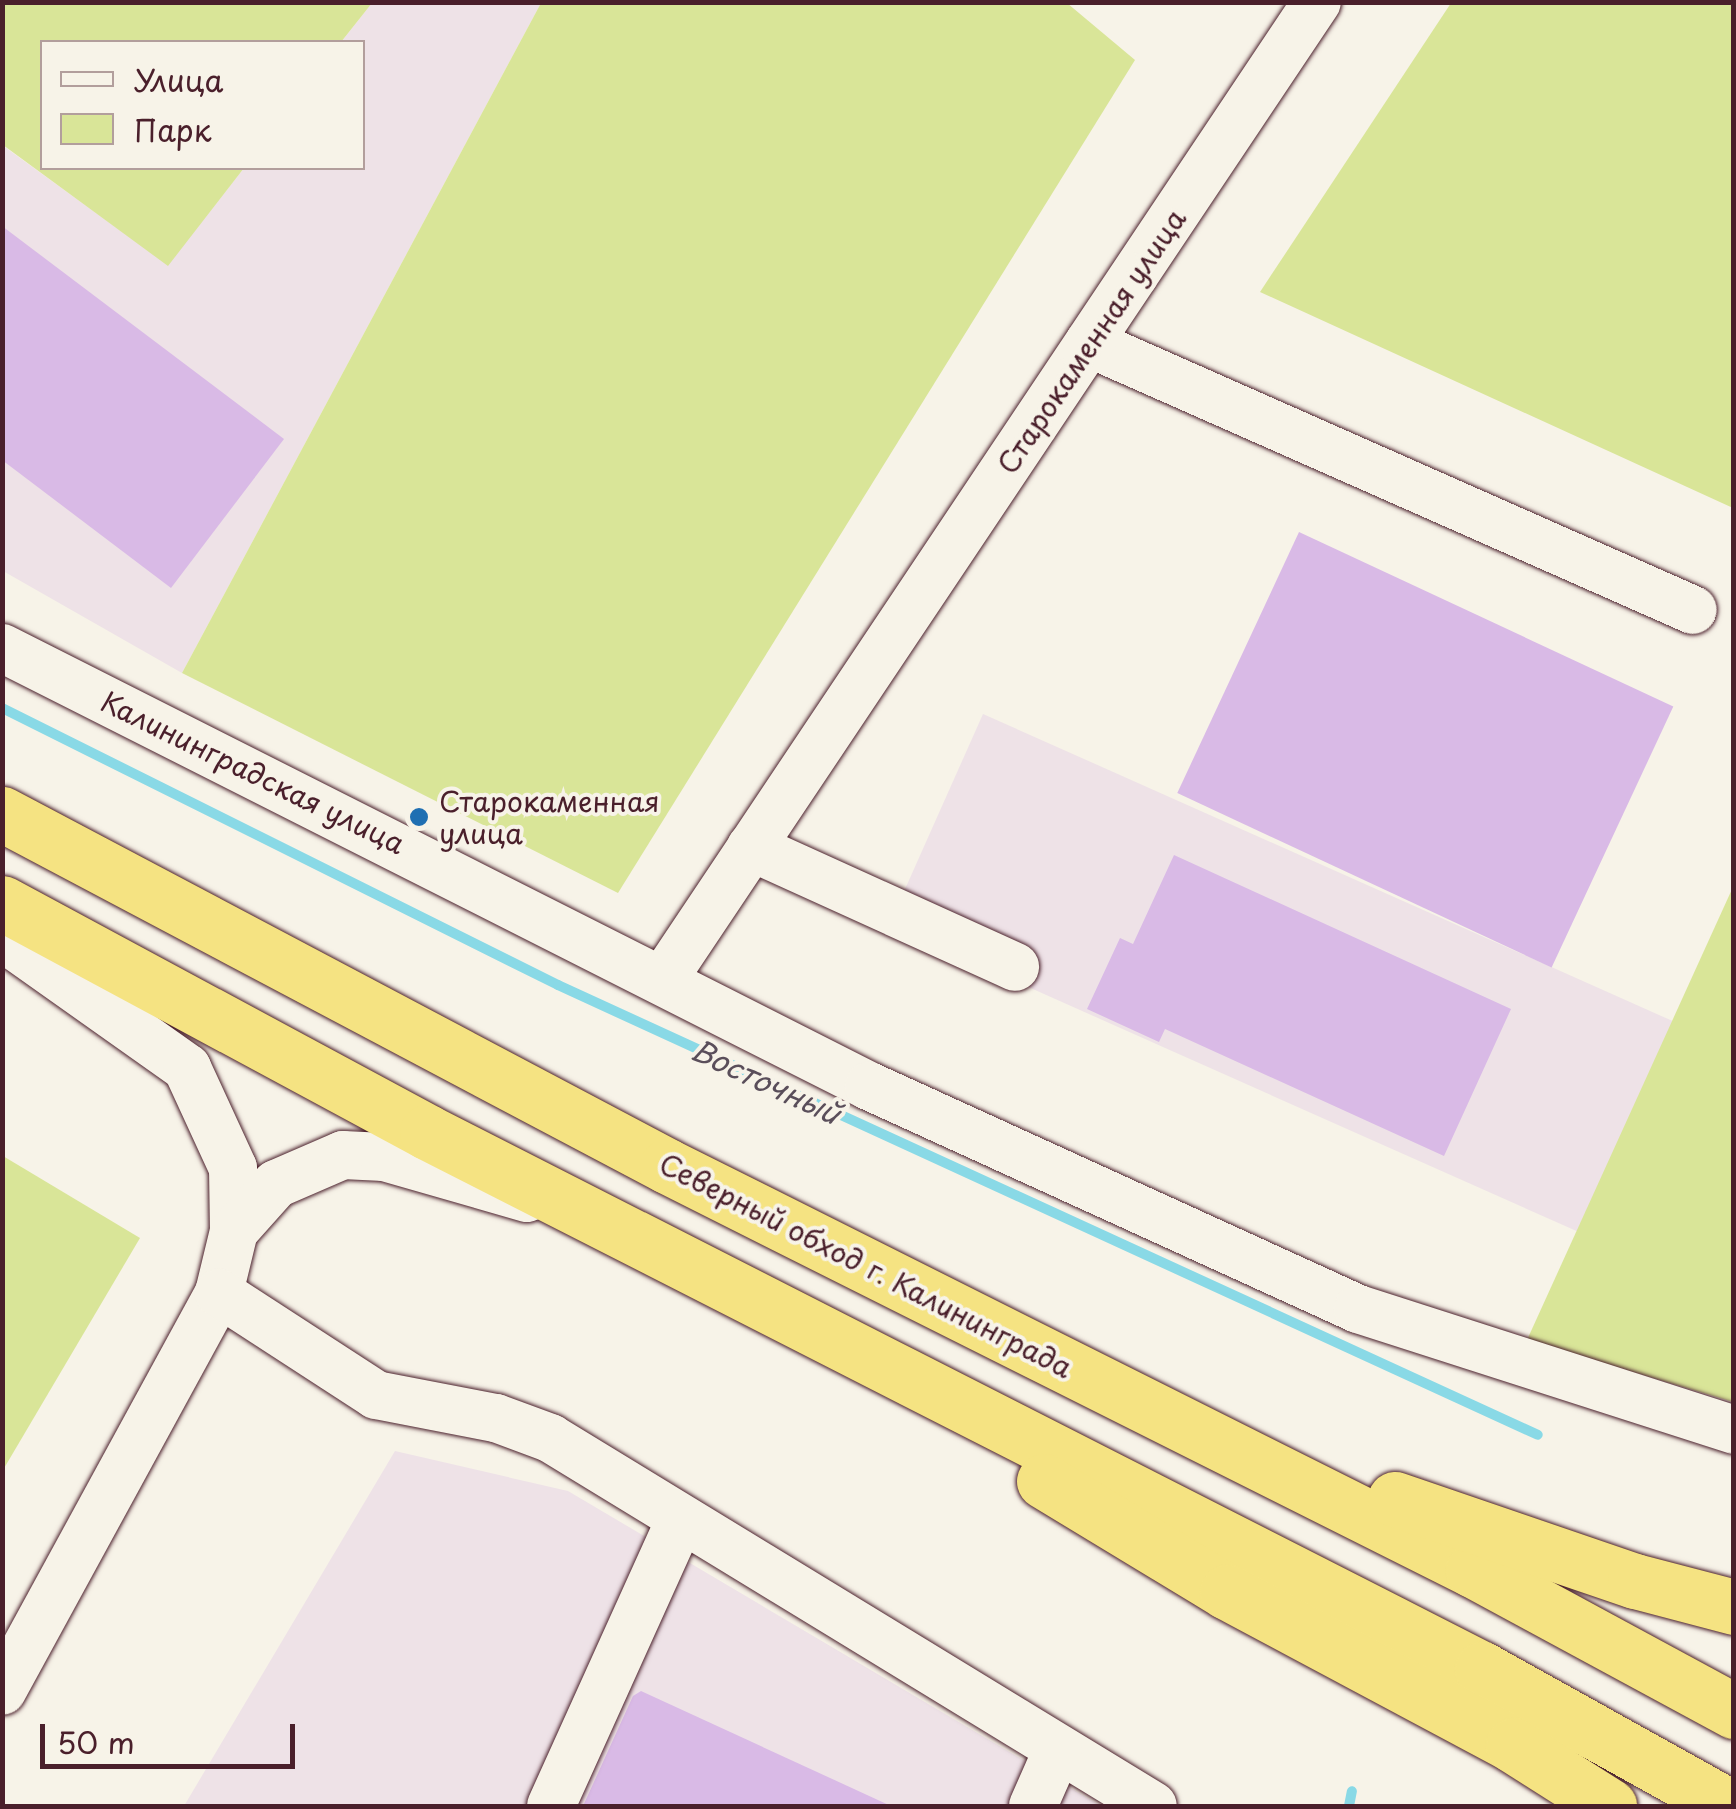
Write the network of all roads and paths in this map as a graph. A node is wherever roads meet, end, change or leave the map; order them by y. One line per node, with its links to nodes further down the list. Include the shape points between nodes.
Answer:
1 (1317, 2): 2 (street, Старокаменная улица)
2 (1089, 343): 3 (street); 6 (street, Старокаменная улица)
3 (1694, 610)
4 (2, 648): 10 (street, Калининградская улица)
5 (2, 814): 15 (highway, Северный обход г. Калининграда, via 362,1008)
6 (751, 847): 9 (street); 10 (street, Старокаменная улица)
7 (2, 903): 11 (highway)
8 (2, 937): 12 (street, via 186,1068 233,1168)
9 (1016, 967)
10 (664, 978): 16 (street, Калининградская улица, via 869,1086 1358,1309)
11 (576, 1207): 12 (street, via 502,1194 384,1157 342,1154 276,1184); 14 (highway)
12 (234, 1231): 13 (street)
13 (219, 1293): 17 (street, via 376,1395 526,1428); 19 (street)
14 (799, 1320): 22 (highway, via 923,1407 1180,1564 1512,1745); 26 (highway, via 1482,1668)
15 (1166, 1418): 18 (highway, via 1635,1581); 20 (highway, Северный обход г. Калининграда, via 1474,1570)
16 (1734, 1430)
17 (680, 1520): 21 (street); 23 (street)
18 (1734, 1607)
19 (2, 1690)
20 (1734, 1711)
21 (1058, 1749): 24 (street); 25 (street)
22 (1602, 1803)
23 (551, 1806)
24 (1033, 1806)
25 (1153, 1806)
26 (1728, 1806)

